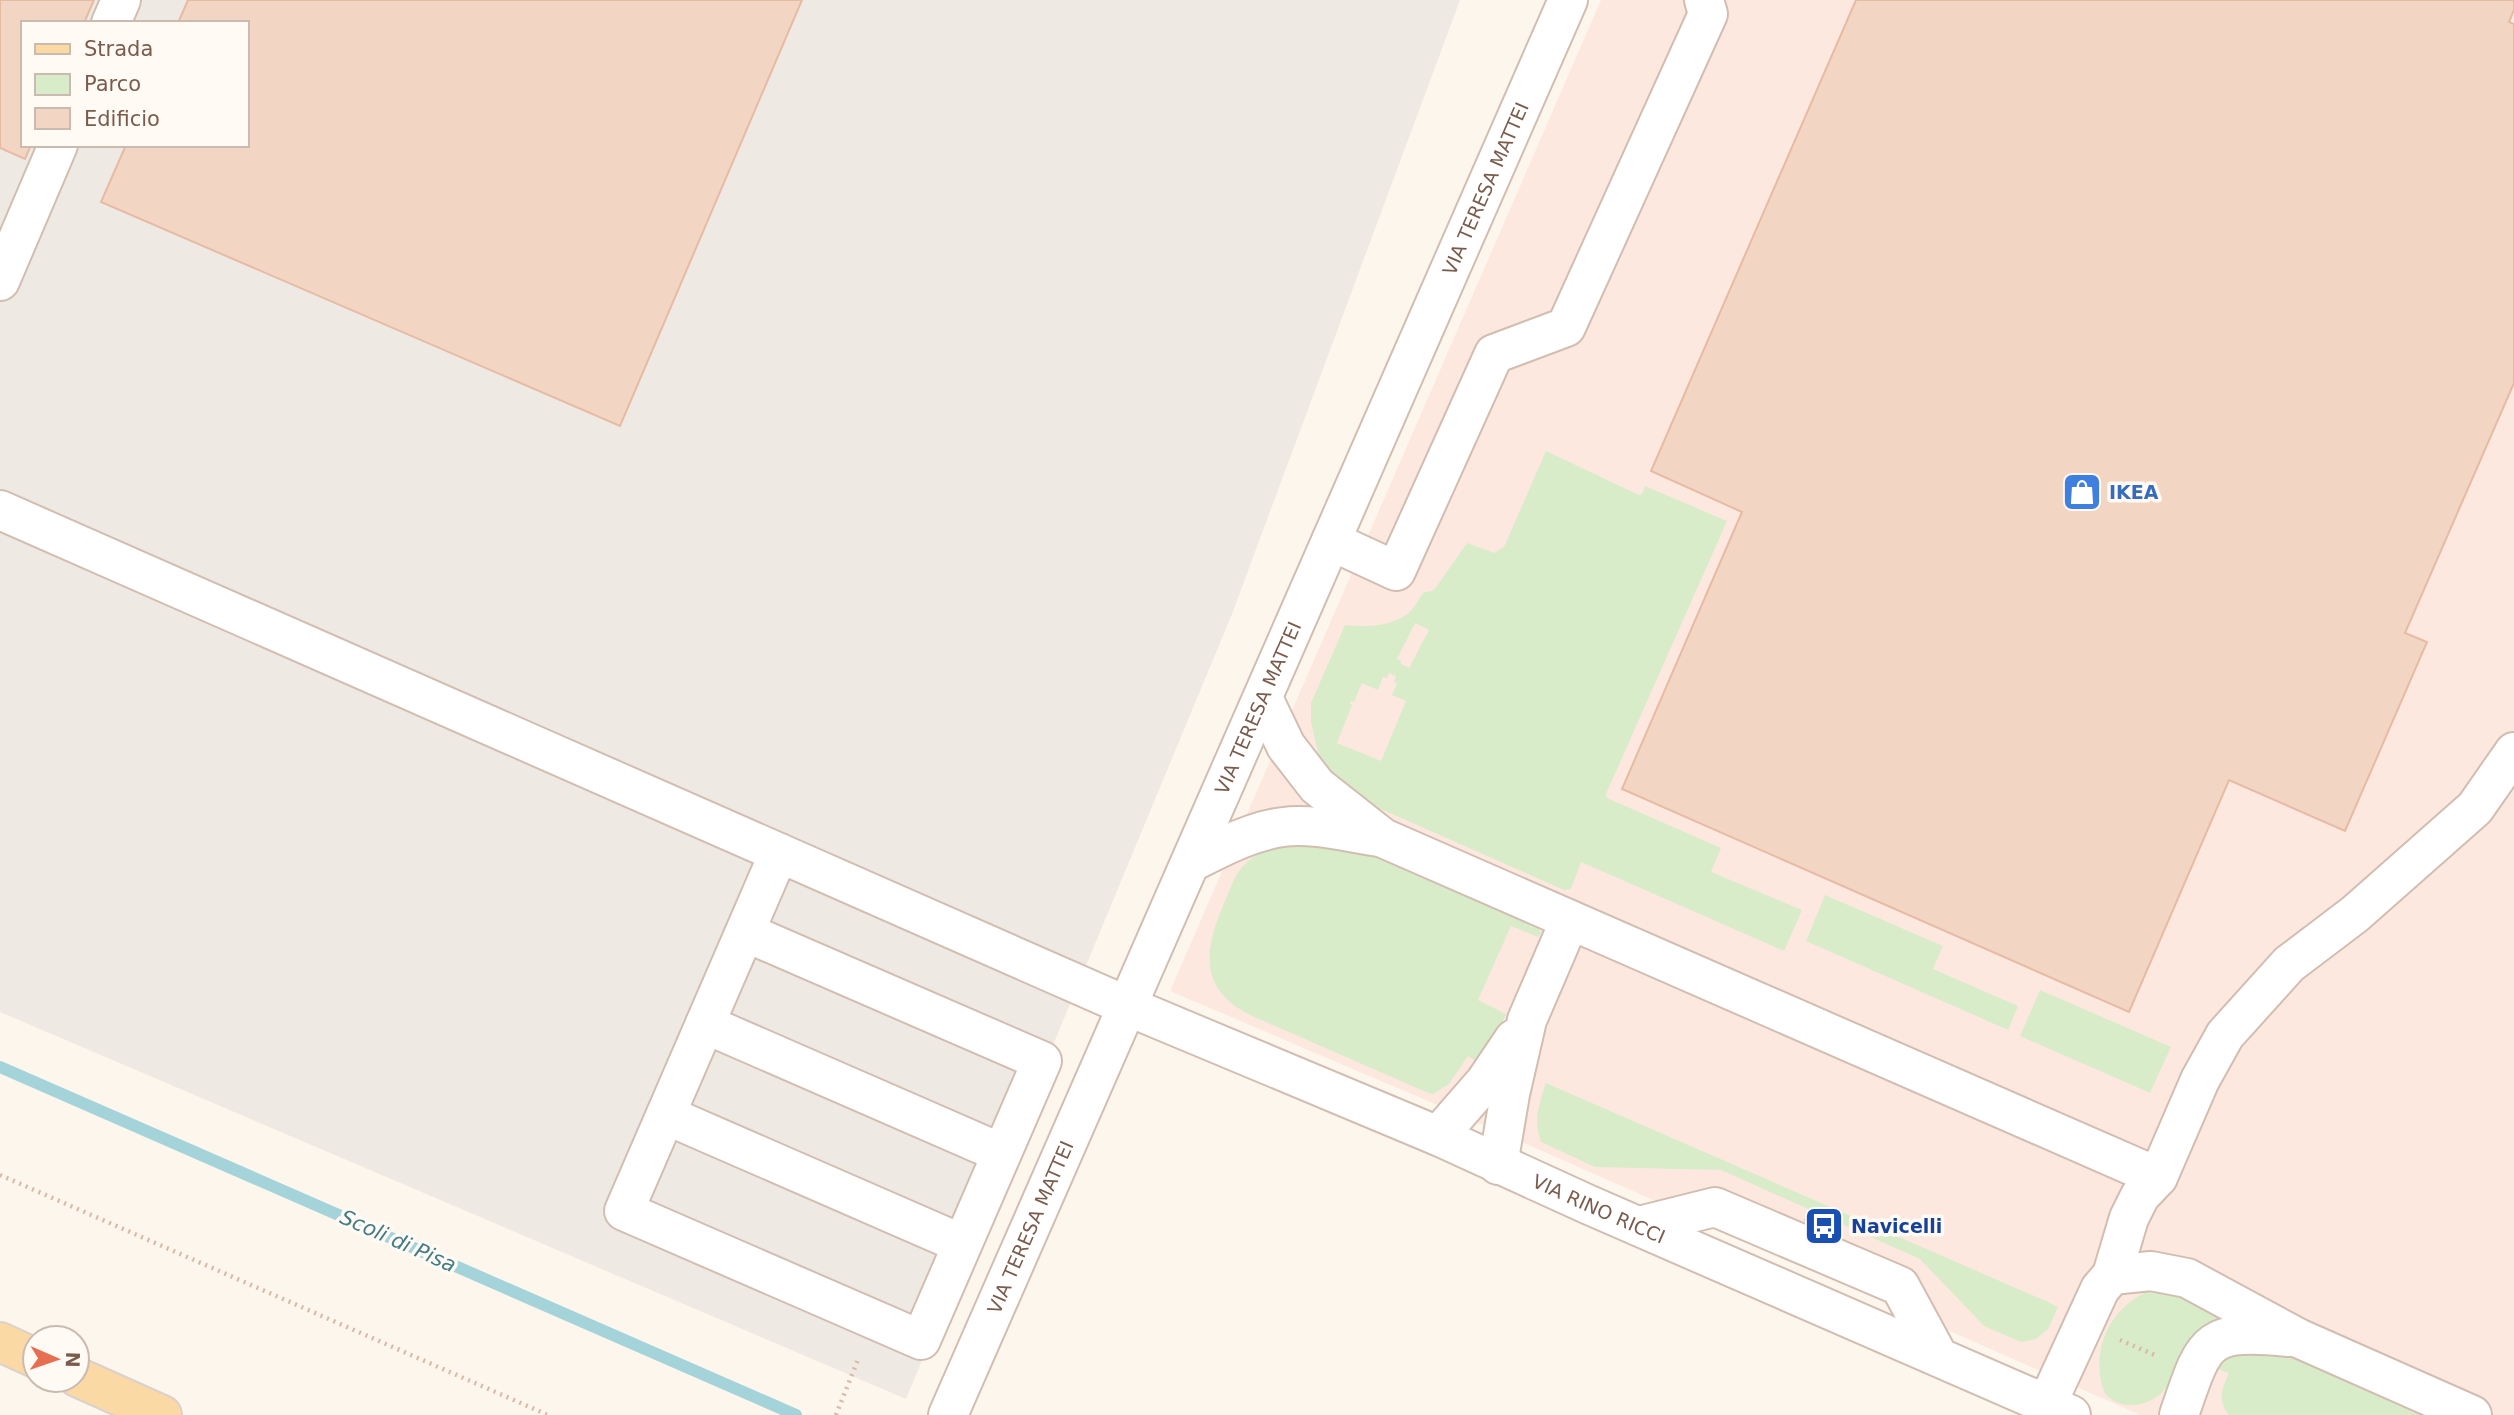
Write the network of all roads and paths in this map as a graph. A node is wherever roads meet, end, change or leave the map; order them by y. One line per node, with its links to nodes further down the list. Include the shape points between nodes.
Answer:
1 (121, 0): 4 (street)
2 (1568, 0): 8 (street, VIA TERESA MATTEI)
3 (1704, 0): 8 (street, via 1708,14 1566,327 1494,355 1396,571)
4 (112, 21)
5 (57, 147): 6 (street)
6 (0, 281)
7 (0, 510): 12 (street, VIA RINO RICCI)
8 (1331, 541): 9 (street, VIA TERESA MATTEI)
9 (1263, 698): 11 (street, via 1286,746 1317,786); 13 (street, VIA TERESA MATTEI)
10 (2514, 752): 24 (street, via 2475,808 2355,914 2289,964 2240,1016 2200,1080)
11 (1382, 838): 13 (street, via 1282,827); 14 (street)
12 (779, 853): 15 (street); 16 (street, VIA RINO RICCI)
13 (1192, 862): 16 (street, VIA TERESA MATTEI)
14 (1570, 920): 17 (street); 24 (street)
15 (745, 932): 18 (street); 21 (street, via 1042,1061)
16 (1127, 1006): 20 (street, VIA RINO RICCI); 38 (street, VIA TERESA MATTEI)
17 (1527, 1020): 20 (street, via 1485,1082); 22 (street)
18 (705, 1024): 19 (street); 21 (street)
19 (666, 1115): 25 (street); 25 (street, via 624,1211 711,1249 921,1340)
20 (1438, 1136): 22 (street, VIA RINO RICCI)
21 (1002, 1153): 25 (street)
22 (1498, 1165): 34 (street, VIA RINO RICCI)
23 (0, 1175): 36 (path)
24 (2158, 1177): 26 (street, via 2140,1196 2129,1218)
25 (962, 1244)
26 (2112, 1275): 28 (street, via 2151,1271 2187,1278); 34 (street, via 2094,1300)
27 (2116, 1338): 31 (path)
28 (2298, 1338): 39 (street, via 2233,1335 2213,1343 2193,1373); 40 (street)
29 (0, 1342): 30 (main road)
30 (21, 1352)
31 (2165, 1359)
32 (91, 1383): 35 (main road)
33 (850, 1383): 37 (path)
34 (2059, 1410)
35 (162, 1415)
36 (548, 1415)
37 (836, 1415)
38 (948, 1415)
39 (2179, 1415)
40 (2472, 1415)

